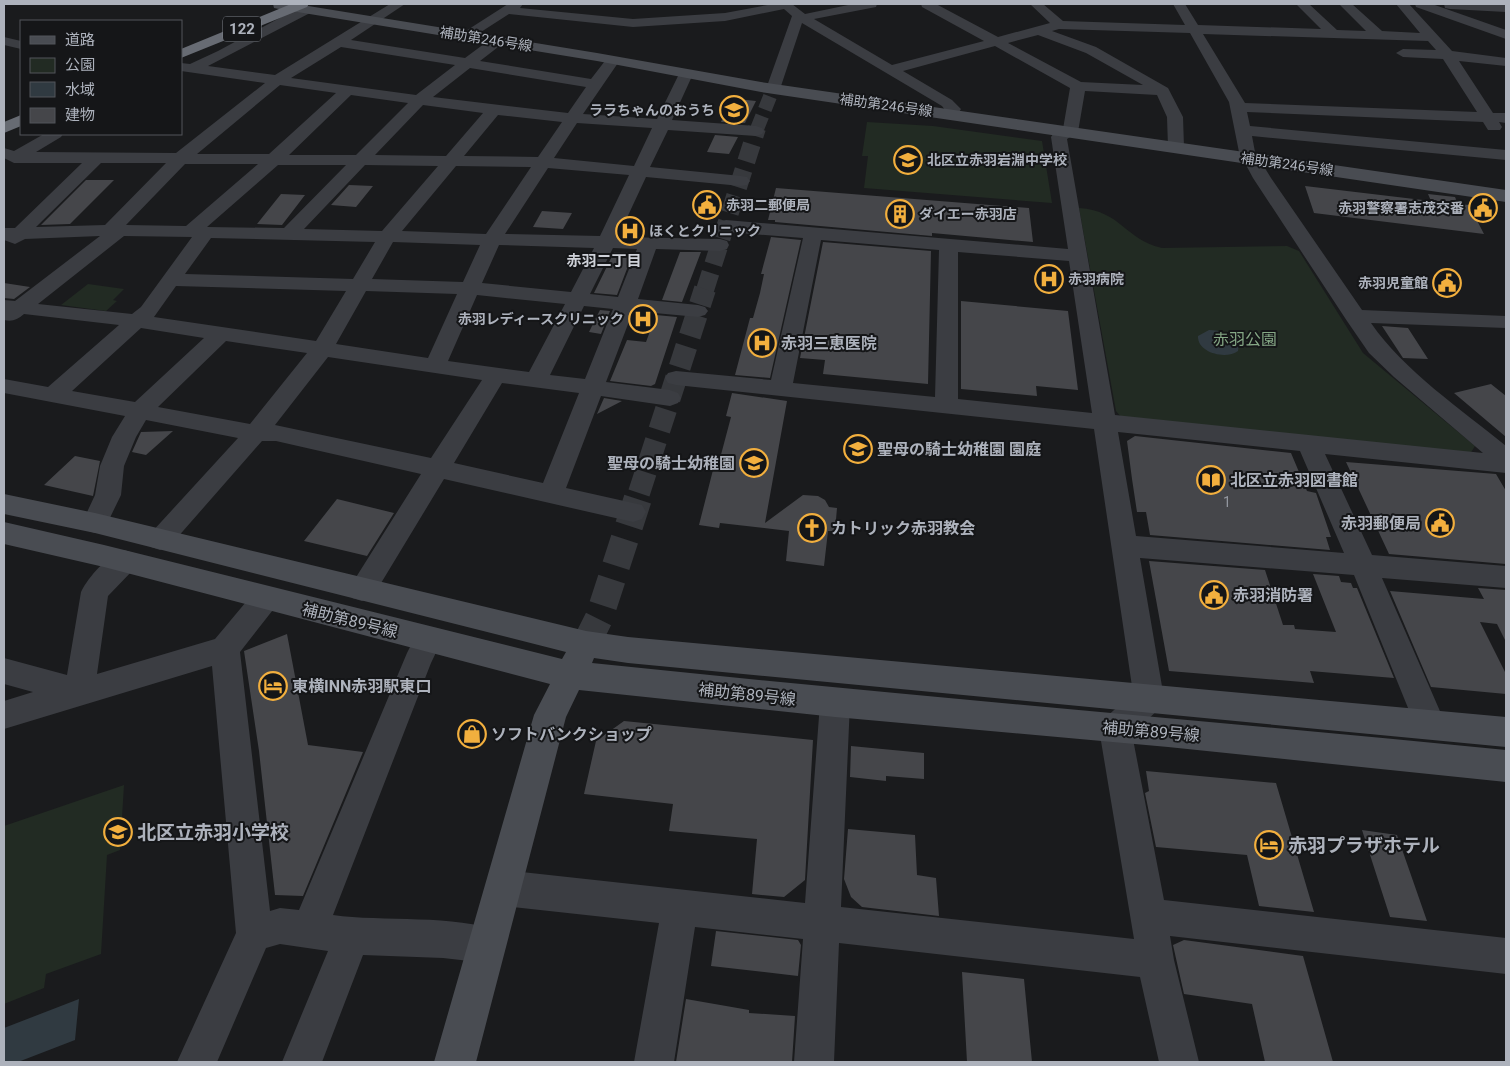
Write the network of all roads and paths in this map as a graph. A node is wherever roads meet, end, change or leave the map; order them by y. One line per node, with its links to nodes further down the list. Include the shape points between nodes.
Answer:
1 (399, 4): 15 (street)
2 (785, 4): 12 (street, via 724,17 633,23); 14 (street)
3 (871, 4): 14 (street)
4 (927, 4): 28 (street)
5 (1036, 4): 16 (street)
6 (1179, 4): 17 (street)
7 (1302, 4): 20 (street)
8 (1345, 4): 21 (street)
9 (1402, 4): 24 (street)
10 (1425, 4): 13 (street); 22 (street)
11 (289, 6): 15 (street, 補助第246号線); 29 (highway, 122); 33 (highway, 122); 38 (street, via 223,54)
12 (512, 7): 23 (street)
13 (1506, 8)
14 (802, 18): 39 (street); 44 (street, via 795,23)
15 (371, 21): 23 (street, 補助第246号線); 27 (street)
16 (1059, 25): 17 (street); 18 (street)
17 (1195, 29): 19 (street); 48 (street)
18 (1039, 31): 28 (street); 46 (street, via 1091,50)
19 (1254, 31): 20 (street); 31 (street)
20 (1332, 33): 21 (street)
21 (1378, 35): 24 (street)
22 (1506, 35)
23 (465, 36): 26 (street, 補助第246号線)
24 (1432, 37): 34 (street)
25 (4, 41): 30 (street)
26 (497, 41): 35 (street, 補助第246号線); 37 (street)
27 (338, 42): 37 (street); 41 (street)
28 (996, 43): 39 (street); 43 (street)
29 (182, 44)
30 (20, 45)
31 (1267, 47)
32 (1390, 52): 34 (street)
33 (182, 54)
34 (1448, 55): 36 (street); 52 (street)
35 (614, 60): 40 (street, 補助第246号線); 42 (street)
36 (1506, 62)
37 (468, 63): 42 (street); 47 (street)
38 (184, 69): 41 (street)
39 (889, 70): 51 (street, via 948,104 953,109)
40 (686, 74): 44 (street, 補助第246号線); 57 (street)
41 (276, 81): 45 (street); 67 (street)
42 (595, 84): 54 (street)
43 (1078, 86): 46 (street); 61 (street)
44 (773, 89): 51 (street, 補助第246号線)
45 (348, 90): 47 (street); 69 (street)
46 (1163, 91): 63 (street, via 1175,117)
47 (419, 100): 50 (street); 70 (street)
48 (1238, 107): 52 (street, via 1388,115); 59 (street)
49 (20, 110): 53 (highway)
50 (494, 110): 54 (street); 71 (street)
51 (950, 114): 61 (street, 補助第246号線)
52 (1488, 116): 55 (street); 64 (street)
53 (4, 117)
54 (572, 118): 57 (street); 72 (street)
55 (1506, 118)
56 (20, 120): 58 (highway)
57 (661, 124): 60 (street); 73 (street)
58 (4, 128)
59 (1243, 130): 64 (street); 68 (street, via 1247,152)
60 (756, 131)
61 (1070, 132): 63 (street, 補助第246号線); 89 (street, via 1059,138)
62 (53, 135): 65 (street)
63 (1176, 147): 68 (street, 補助第246号線)
64 (1506, 154)
65 (8, 159): 66 (street)
66 (95, 159): 67 (street); 79 (street)
67 (180, 159): 69 (street); 77 (street)
68 (1252, 159): 75 (street, 補助第246号線); 97 (street)
69 (272, 161): 70 (street); 78 (street)
70 (360, 161): 71 (street); 80 (street)
71 (450, 161): 72 (street); 82 (street)
72 (543, 162): 73 (street); 83 (street)
73 (640, 171): 74 (street); 84 (street)
74 (741, 182)
75 (1502, 198)
76 (726, 226): 81 (street)
77 (115, 230): 78 (street); 79 (street); 96 (street)
78 (199, 232): 80 (street); 90 (street)
79 (13, 234): 87 (street)
80 (289, 234): 82 (street)
81 (813, 234): 88 (street); 107 (street)
82 (387, 237): 83 (street); 91 (street)
83 (492, 239): 84 (street); 92 (street)
84 (606, 241): 85 (street); 93 (street)
85 (649, 243): 86 (street); 94 (street)
86 (720, 245)
87 (4, 246)
88 (949, 246): 89 (street); 109 (street)
89 (1077, 256): 111 (street)
90 (171, 280): 91 (street); 98 (street)
91 (358, 286): 92 (street); 101 (street)
92 (470, 288): 93 (street); 102 (street)
93 (577, 299): 94 (street); 104 (street)
94 (626, 304): 95 (street); 106 (street)
95 (698, 311)
96 (8, 312): 98 (street)
97 (1354, 316): 99 (street); 114 (street, via 1377,348 1402,372)
98 (137, 321): 100 (street); 108 (street)
99 (1503, 327)
100 (221, 334): 101 (street); 110 (street)
101 (322, 349): 102 (street); 112 (street)
102 (436, 366): 103 (street)
103 (496, 375): 104 (street); 116 (street)
104 (536, 380): 106 (street)
105 (4, 386): 108 (street)
106 (593, 388): 107 (street); 117 (street)
107 (782, 388): 109 (street)
108 (53, 395): 110 (street)
109 (946, 406): 111 (street)
110 (139, 412): 112 (street); 120 (street, via 112,466 108,495)
111 (1105, 422): 113 (street); 123 (street)
112 (256, 433): 116 (street, via 276,433); 122 (street)
113 (1308, 444): 115 (street); 125 (street)
114 (1506, 458)
115 (1506, 464)
116 (437, 470): 117 (street); 127 (street)
117 (551, 495): 119 (street)
118 (4, 504): 120 (street, 補助第89号線)
119 (634, 512)
120 (95, 524): 122 (street, 補助第89号線)
121 (4, 533): 124 (street, 補助第89号線)
122 (160, 540): 127 (street, 補助第89号線)
123 (1125, 546): 125 (street); 135 (street)
124 (124, 561): 128 (street, 補助第89号線); 134 (street, via 95,592)
125 (1363, 565): 126 (street); 138 (street)
126 (1506, 577)
127 (362, 590): 130 (street, 補助第89号線)
128 (266, 598): 129 (street, 補助第89号線); 131 (street)
129 (428, 640): 133 (street, 補助第89号線); 146 (street)
130 (586, 644): 133 (street); 135 (street, 補助第89号線)
131 (225, 650): 134 (street); 147 (street)
132 (4, 671): 134 (street)
133 (570, 675): 136 (street, 補助第89号線); 142 (street, via 550,715)
134 (79, 692): 137 (street)
135 (1149, 698): 138 (street, 補助第89号線); 139 (street)
136 (835, 703): 139 (street, 補助第89号線); 145 (street)
137 (4, 715)
138 (1430, 725): 140 (street, 補助第89号線)
139 (1115, 729): 141 (street, 補助第89号線); 144 (street)
140 (1506, 732)
141 (1506, 766)
142 (502, 888): 143 (street); 149 (street)
143 (680, 907): 145 (street); 155 (street)
144 (1149, 916): 150 (street); 151 (street)
145 (823, 923): 151 (street); 156 (street)
146 (309, 929): 147 (street, via 280,926); 148 (street)
147 (254, 934): 152 (street)
148 (352, 936): 149 (street); 153 (street)
149 (487, 945): 154 (street)
150 (1506, 956)
151 (1155, 960): 157 (street)
152 (197, 1062)
153 (302, 1062)
154 (455, 1062)
155 (654, 1062)
156 (814, 1062)
157 (1180, 1062)

